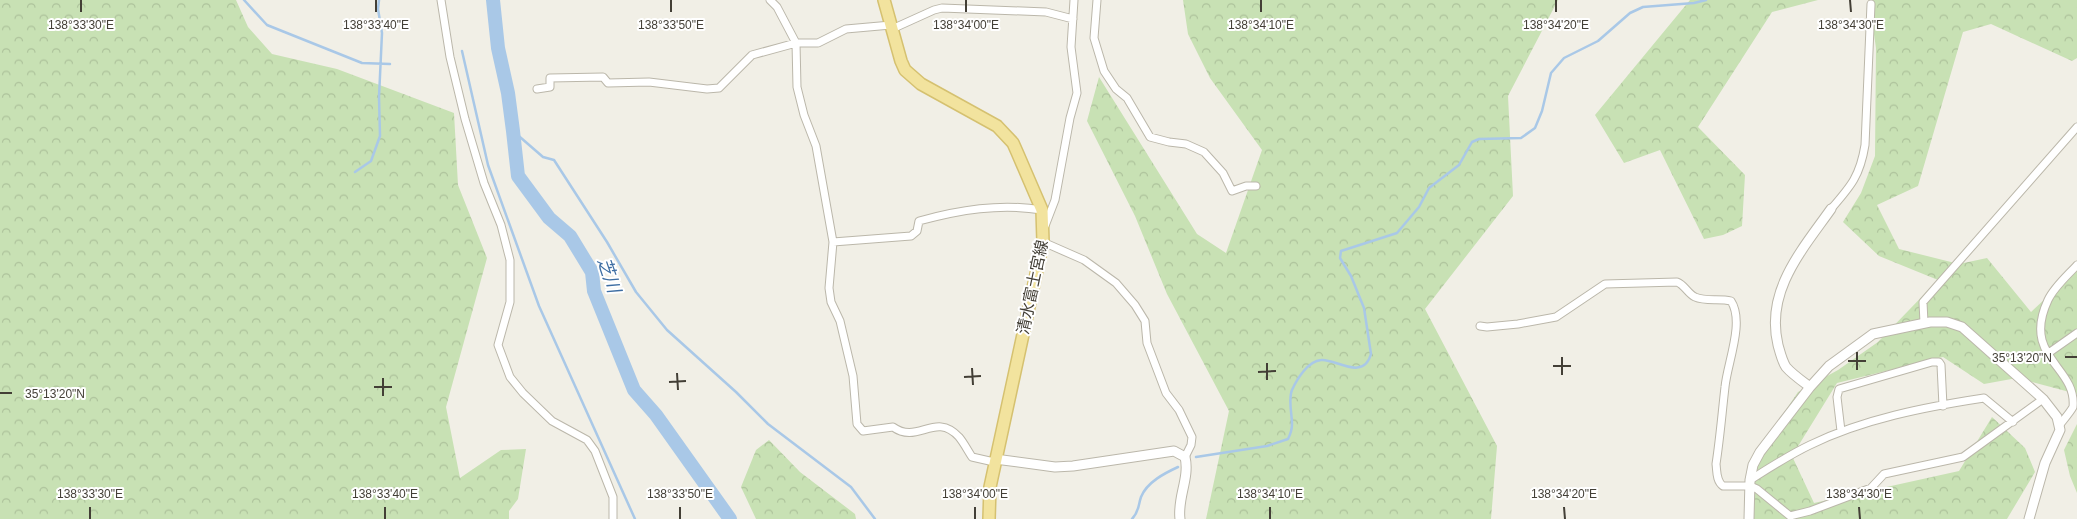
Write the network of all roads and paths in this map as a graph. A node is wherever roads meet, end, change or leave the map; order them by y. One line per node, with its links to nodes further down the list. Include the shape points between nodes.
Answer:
1 (441, 0): 32 (street, via 465,119 510,260 510,302 498,345 510,377 523,393 552,421 587,440 595,451 613,497)
2 (770, 0): 9 (street)
3 (884, 0): 8 (main road, 清水富士宮線)
4 (1074, 0): 7 (street)
5 (1097, 0): 12 (street, via 1094,38 1104,71 1116,89 1127,98 1150,137 1186,144 1204,152 1223,173 1232,191)
6 (1871, 4): 13 (street, via 1863,158 1855,181)
7 (1073, 19): 8 (street, via 1046,12 942,8); 15 (street, via 1071,47 1077,93 1055,200)
8 (892, 27): 9 (street, via 846,29 818,43); 14 (main road, 清水富士宮線, via 901,61 912,77 997,126 1013,143)
9 (796, 43): 10 (street, via 752,55 719,88 649,82 608,83 602,77 550,78 550,87); 16 (street, via 797,88 816,146)
10 (537, 89)
11 (2077, 128): 19 (street, via 1923,302)
12 (1256, 186)
13 (1831, 209): 23 (street, via 1789,270 1776,304 1776,338 1780,354 1786,367)
14 (1042, 210): 15 (main road, 清水富士宮線); 16 (street, via 1007,206 949,213 919,221 917,231 911,236)
15 (1044, 229): 17 (main road, 清水富士宮線)
16 (833, 242): 30 (street, via 830,295 840,321 853,376 857,424 863,431 893,427 901,433 942,426 958,436 972,457)
17 (1043, 242): 29 (street, via 1084,260 1116,283 1145,321 1147,343 1166,393 1179,410 1192,437); 30 (main road, 清水富士宮線)
18 (2077, 264): 22 (street, via 2049,298 2044,311 2041,323)
19 (1924, 323): 23 (street, via 1873,334 1837,359); 24 (street, via 1947,322 1962,327)
20 (1480, 326): 31 (street, via 1556,317 1605,284 1677,282 1695,297 1731,301 1736,317 1725,386 1717,475 1723,486)
21 (2077, 333): 22 (street)
22 (2050, 352): 27 (street, via 2076,386 2072,408)
23 (1810, 387): 31 (street, via 1760,452)
24 (2043, 399): 26 (street); 27 (street, via 2057,417)
25 (1943, 406): 26 (street, via 1984,398); 28 (street, via 1904,413); 28 (street, via 1941,366 1939,362 1932,362 1839,389 1837,397)
26 (2013, 422): 31 (street, via 1963,457 1884,474 1871,488 1790,516)
27 (2059, 426): 36 (street)
28 (1842, 432): 31 (street, via 1808,445)
29 (1185, 457): 30 (street, via 1174,451 1073,466); 34 (street, via 1187,467)
30 (994, 460): 33 (main road, 清水富士宮線)
31 (1750, 483): 35 (street)
32 (613, 519)
33 (989, 519)
34 (1180, 519)
35 (1749, 519)
36 (2030, 519)

